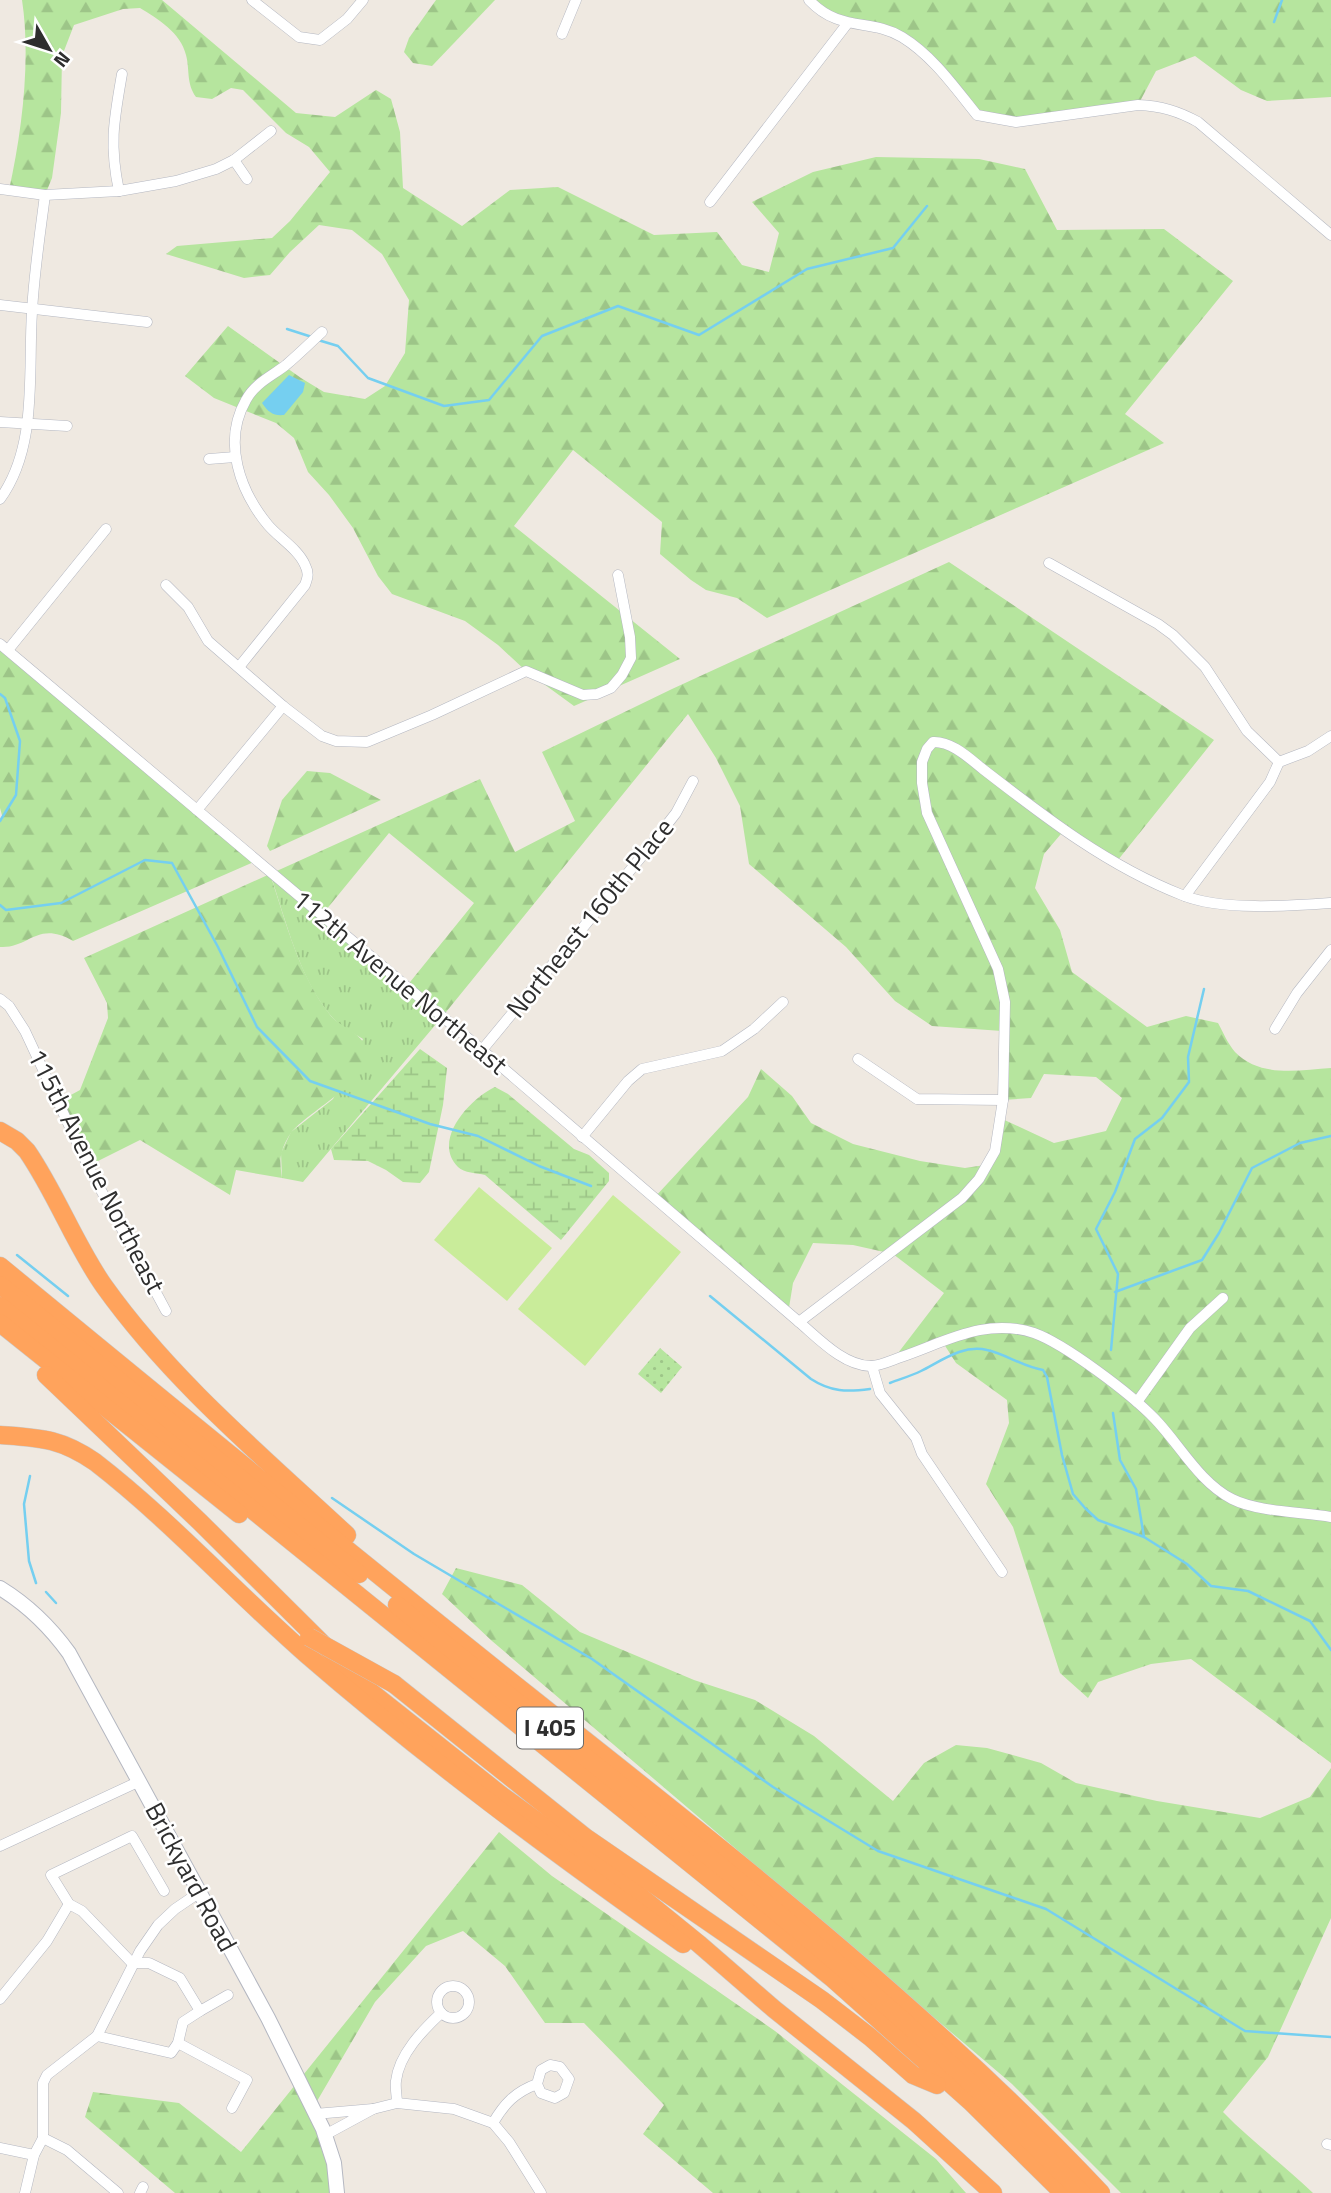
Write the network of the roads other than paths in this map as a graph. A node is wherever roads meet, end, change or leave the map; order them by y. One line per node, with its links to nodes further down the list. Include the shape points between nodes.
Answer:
1 (252, 0): 2 (street, via 299,37 320,40)
2 (363, 0)
3 (576, 0): 6 (street)
4 (809, 0): 5 (street, via 819,11)
5 (847, 24): 14 (street); 15 (street, via 901,36 933,61 977,115 1016,122 1138,105 1183,114)
6 (562, 34)
7 (122, 74): 12 (street, via 112,132)
8 (271, 131): 9 (street)
9 (234, 160): 10 (street); 12 (street, via 194,176)
10 (247, 179)
11 (0, 189): 13 (street)
12 (119, 191): 13 (street)
13 (45, 195): 17 (street)
14 (710, 202)
15 (1331, 235)
16 (0, 305): 17 (street)
17 (32, 309): 18 (street); 21 (street)
18 (147, 322)
19 (322, 332): 23 (street, via 246,399 238,420)
20 (0, 422): 21 (street)
21 (27, 424): 22 (street); 25 (street, via 19,463)
22 (67, 426)
23 (235, 457): 24 (street); 31 (street, via 247,494 268,525 302,558 308,575 305,585)
24 (209, 458)
25 (0, 499)
26 (106, 529): 30 (street)
27 (1049, 564): 34 (street, via 1173,635 1205,667 1247,731)
28 (618, 575): 32 (street, via 631,658 611,688 597,694 583,695 526,671 367,743 322,736)
29 (166, 585): 31 (street, via 188,607 208,641)
30 (4, 647): 36 (street, 112th Avenue Northeast)
31 (239, 667): 32 (street)
32 (283, 706): 36 (street)
33 (1331, 736): 34 (street)
34 (1279, 762): 37 (street, via 1270,782)
35 (693, 781): 43 (street, Northeast 160th Place, via 652,845)
36 (197, 810): 43 (street, 112th Avenue Northeast)
37 (1185, 897): 38 (street, via 1234,905); 45 (street, via 1097,853 959,751 941,742 927,749 922,762 927,813 998,969 1005,1002)
38 (1331, 903)
39 (1331, 950): 42 (street)
40 (0, 999): 52 (street, 115th Avenue Northeast, via 25,1031 88,1166)
41 (783, 1002): 47 (street, via 722,1051 642,1069)
42 (1275, 1029)
43 (482, 1050): 47 (street, 112th Avenue Northeast)
44 (858, 1059): 45 (street, via 917,1098)
45 (1003, 1100): 53 (street, via 995,1151 962,1198)
46 (0, 1131): 63 (highway, via 27,1151 103,1285 163,1360)
47 (582, 1137): 53 (street, 112th Avenue Northeast)
48 (0, 1266): 63 (highway, I 405)
49 (0, 1285): 95 (highway, I 405, via 793,1926 931,2046)
50 (1223, 1298): 57 (street, via 1190,1328)
51 (0, 1306): 94 (highway, I 405, via 832,1978 972,2104)
52 (166, 1311)
53 (799, 1322): 56 (street, 112th Avenue Northeast, via 845,1358)
54 (0, 1323): 78 (highway, I 405, via 657,1847)
55 (0, 1332): 72 (highway, via 371,1692 501,1795 635,1892)
56 (872, 1366): 57 (street, via 976,1330 1004,1327 1059,1345); 60 (street, via 880,1393 916,1438 922,1454)
57 (1137, 1402): 59 (street, via 1200,1472 1232,1499 1245,1505)
58 (0, 1435): 62 (highway, via 45,1438 81,1452)
59 (1331, 1517)
60 (1002, 1572)
61 (0, 1588): 64 (street, Brickyard Road, via 58,1637)
62 (239, 1589): 72 (highway, via 402,1734 562,1858); 78 (highway, bridge, via 292,1627 394,1684 585,1837 822,2000 914,2075)
63 (462, 1642): 96 (highway, I 405, via 920,2015)
64 (140, 1781): 65 (street); 67 (street, Brickyard Road)
65 (0, 1846)
66 (164, 1891): 68 (street, via 132,1836 51,1875)
67 (200, 1892): 69 (street, via 158,1925); 82 (street, Brickyard Road)
68 (69, 1904): 69 (street, via 82,1911); 71 (street, via 47,1941)
69 (132, 1963): 73 (street, via 149,1963 180,1978); 75 (street)
70 (228, 1995): 73 (street)
71 (0, 1998)
72 (774, 2009): 92 (highway, via 914,2121)
73 (200, 2011): 76 (street, via 183,2022)
74 (441, 2012): 79 (street, via 401,2063)
75 (97, 2036): 76 (street, via 171,2053); 85 (street, via 47,2075)
76 (178, 2043): 80 (street, via 247,2080)
77 (537, 2084): 83 (street, via 511,2097)
78 (937, 2085): 93 (highway, I 405)
79 (397, 2103): 81 (street); 83 (street, via 454,2109)
80 (232, 2108)
81 (373, 2109): 82 (street); 84 (street)
82 (315, 2114): 84 (street, Brickyard Road)
83 (493, 2123): 88 (street, via 509,2142)
84 (325, 2135): 91 (street, Brickyard Road)
85 (43, 2138): 87 (street); 90 (street, via 67,2150)
86 (0, 2148): 87 (street)
87 (34, 2155): 89 (street)
88 (535, 2191)
89 (25, 2193)
90 (118, 2193)
91 (337, 2193)
92 (993, 2193)
93 (1048, 2193)
94 (1062, 2193)
95 (1082, 2193)
96 (1101, 2193)

